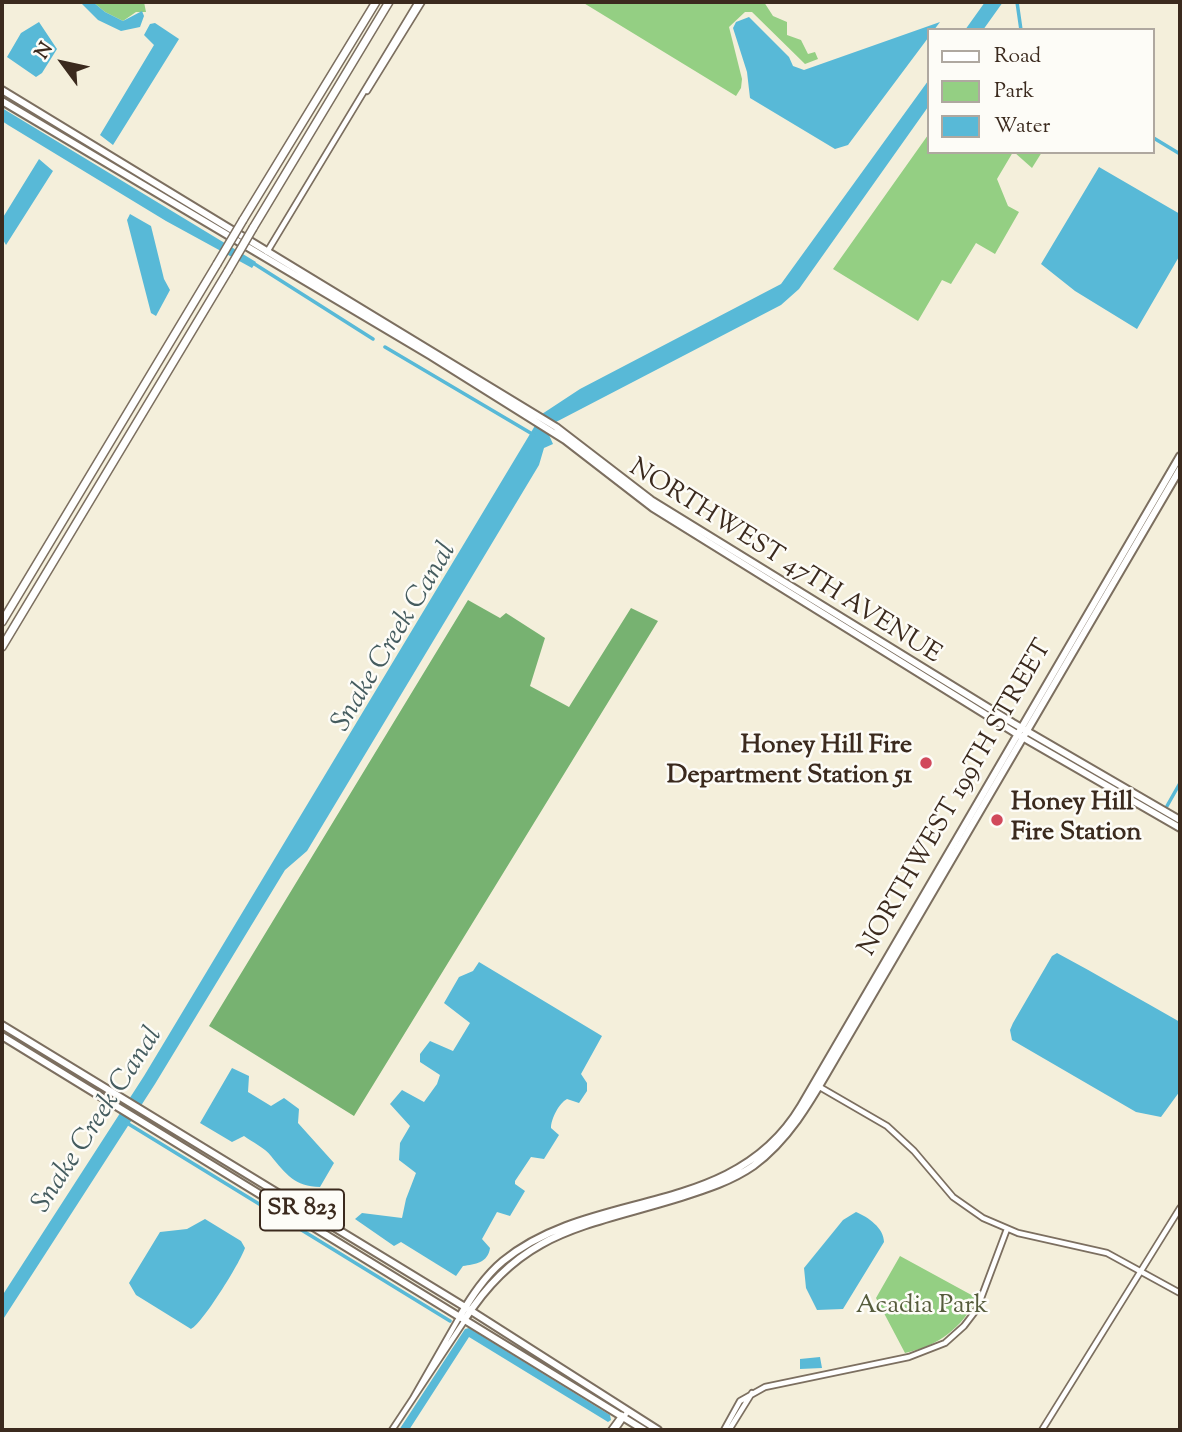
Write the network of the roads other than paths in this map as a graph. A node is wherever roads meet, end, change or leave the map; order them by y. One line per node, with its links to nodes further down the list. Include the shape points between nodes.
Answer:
1 (376, 2): 12 (highway, bridge)
2 (389, 2): 15 (highway, bridge)
3 (420, 2): 6 (street)
4 (2, 90): 6 (main road)
5 (2, 101): 6 (main road)
6 (266, 254): 7 (main road, NORTHWEST 47TH AVENUE)
7 (554, 430): 10 (main road, NORTHWEST 47TH AVENUE, via 651,500); 11 (main road, NORTHWEST 47TH AVENUE, via 648,505)
8 (1180, 456): 18 (main road, NORTHWEST 199TH STREET)
9 (1180, 469): 18 (main road, NORTHWEST 199TH STREET)
10 (828, 607): 11 (main road); 13 (main road, NORTHWEST 47TH AVENUE)
11 (815, 608): 14 (main road, NORTHWEST 47TH AVENUE)
12 (2, 622)
13 (859, 627): 14 (main road); 17 (main road, NORTHWEST 47TH AVENUE)
14 (860, 636): 16 (main road, NORTHWEST 47TH AVENUE)
15 (2, 648)
16 (929, 678): 17 (main road); 18 (main road, NORTHWEST 47TH AVENUE)
17 (941, 678): 18 (main road, NORTHWEST 47TH AVENUE)
18 (1023, 732): 19 (main road, NORTHWEST 47TH AVENUE); 20 (main road, NORTHWEST 47TH AVENUE); 25 (main road, NORTHWEST 199TH STREET)
19 (1129, 790): 20 (main road); 21 (main road, NORTHWEST 47TH AVENUE)
20 (1120, 793): 22 (main road, NORTHWEST 47TH AVENUE)
21 (1180, 820)
22 (1180, 828)
23 (2, 1025): 26 (main road, SR 823)
24 (2, 1036): 26 (main road, SR 823, via 120,1109)
25 (816, 1085): 28 (street, via 887,1126 953,1197); 31 (main road, NORTHWEST 199TH STREET, via 760,1157 707,1184 542,1237 492,1271)
26 (139, 1115): 31 (main road, SR 823); 32 (main road, SR 823)
27 (1180, 1208): 29 (street)
28 (1007, 1229): 29 (street, via 1094,1249); 38 (street, via 977,1309 945,1343 911,1356 765,1387 740,1401)
29 (1141, 1270): 30 (street); 39 (street)
30 (1180, 1293)
31 (468, 1309): 32 (main road, NORTHWEST 199TH STREET); 33 (main road, SR 823)
32 (463, 1317): 33 (main road, SR 823); 34 (street)
33 (624, 1414): 35 (street); 36 (main road, SR 823); 37 (main road, SR 823)
34 (392, 1430)
35 (613, 1430)
36 (644, 1430)
37 (658, 1430)
38 (727, 1430)
39 (1042, 1430)

